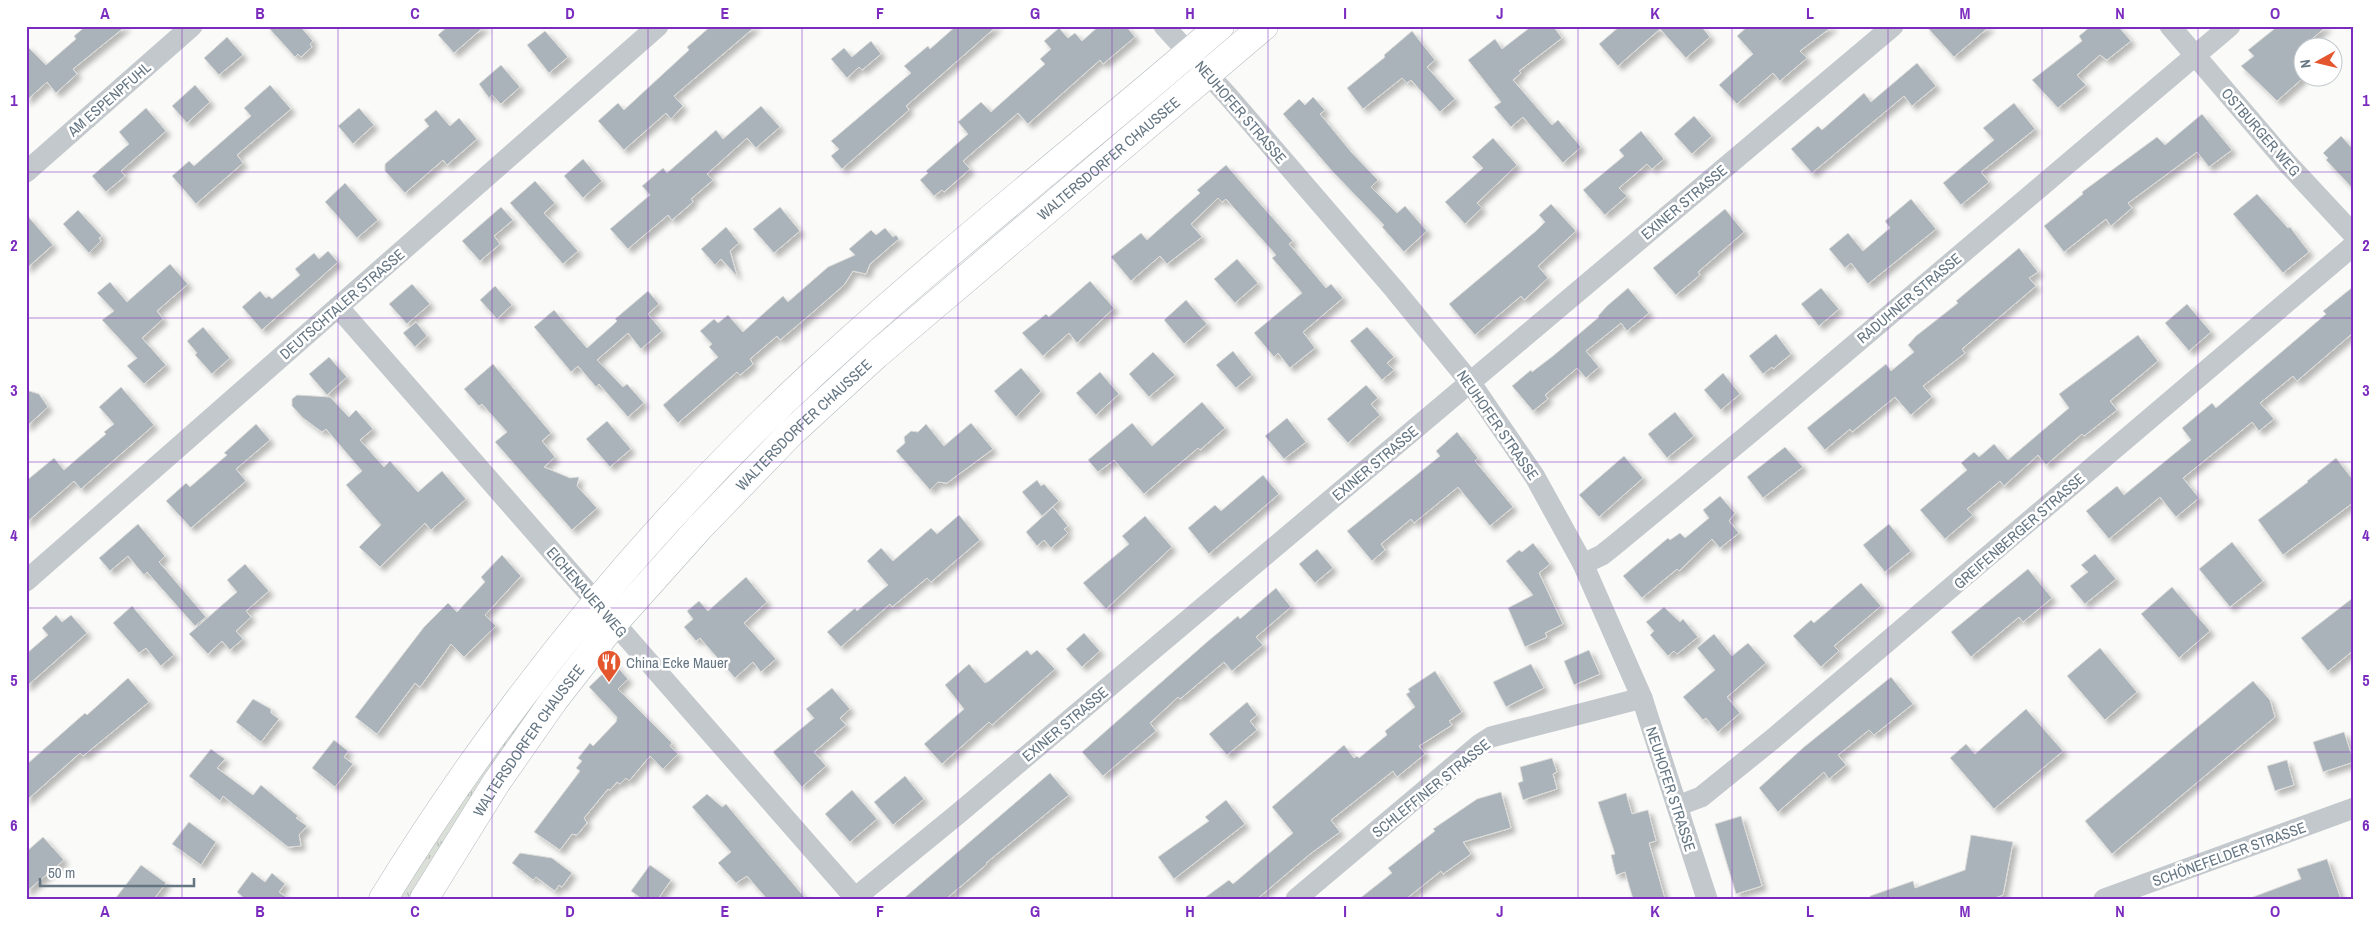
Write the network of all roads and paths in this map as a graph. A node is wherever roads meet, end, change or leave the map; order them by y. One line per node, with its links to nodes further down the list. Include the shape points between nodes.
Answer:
1 (192, 26): 12 (street, AM ESPENPFUHL)
2 (658, 26): 15 (street, DEUTSCHTALER STRASSE)
3 (1164, 26): 9 (street, NEUHOFER STRASSE)
4 (1220, 26): 9 (main road, WALTERSDORFER CHAUSSEE)
5 (1264, 26): 11 (main road, WALTERSDORFER CHAUSSEE)
6 (1893, 26): 16 (street, EXINER STRASSE)
7 (2170, 26): 10 (street, OSTBURGER WEG)
8 (2230, 26): 10 (street, RADUHNER STRASSE)
9 (1188, 52): 11 (street, NEUHOFER STRASSE); 19 (main road, WALTERSDORFER CHAUSSEE, via 817,370 727,458)
10 (2194, 56): 13 (street, OSTBURGER WEG); 17 (street, RADUHNER STRASSE, via 1749,434 1610,549)
11 (1207, 74): 16 (street, NEUHOFER STRASSE, via 1388,282); 20 (main road, WALTERSDORFER CHAUSSEE, via 830,396 707,520)
12 (26, 172)
13 (2354, 235)
14 (2354, 245): 22 (street, GREIFENBERGER STRASSE, via 1774,738 1701,797)
15 (338, 307): 18 (street, DEUTSCHTALER STRASSE); 19 (street, EICHENAUER WEG)
16 (1470, 382): 17 (street, NEUHOFER STRASSE, via 1535,477); 24 (street, EXINER STRASSE)
17 (1583, 564): 21 (street, NEUHOFER STRASSE)
18 (26, 581)
19 (596, 603): 20 (street, EICHENAUER WEG); 25 (main road, WALTERSDORFER CHAUSSEE, via 503,720)
20 (614, 624): 24 (street, EICHENAUER WEG); 26 (main road, WALTERSDORFER CHAUSSEE, via 529,734)
21 (1642, 698): 22 (street, NEUHOFER STRASSE); 27 (street, SCHLEFFINER STRASSE, via 1491,737)
22 (1677, 806): 28 (street, NEUHOFER STRASSE)
23 (2354, 808): 29 (street, SCHÖNEFELDER STRASSE)
24 (855, 898)
25 (383, 899)
26 (424, 899)
27 (1296, 899)
28 (1707, 899)
29 (2104, 899)

